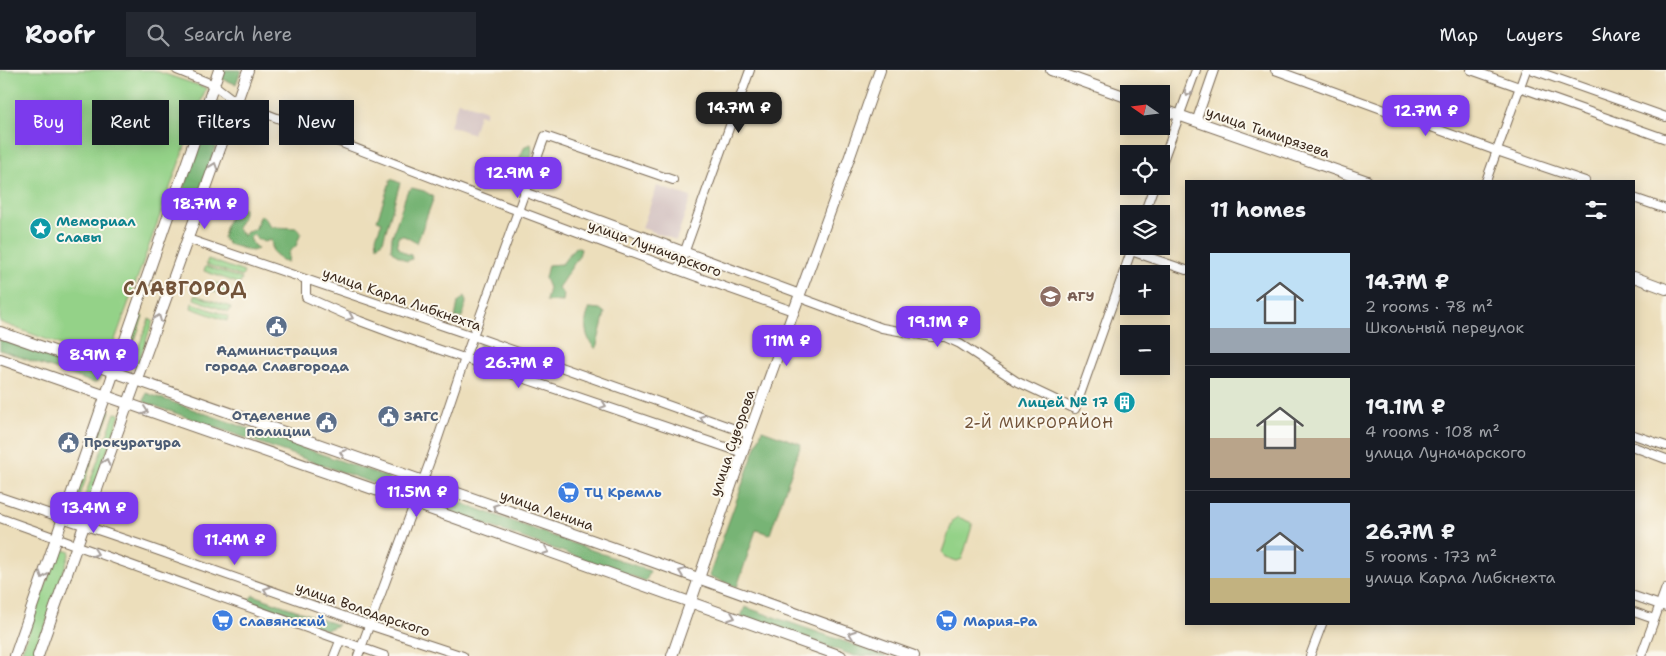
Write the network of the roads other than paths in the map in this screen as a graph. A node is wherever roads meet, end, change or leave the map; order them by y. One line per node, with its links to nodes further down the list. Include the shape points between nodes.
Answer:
1 (177, 70): 13 (street, улица Луначарского)
2 (219, 70): 13 (street)
3 (248, 70): 17 (street)
4 (750, 70): 36 (street)
5 (880, 70): 44 (street, улица Суворова)
6 (1051, 70): 15 (street)
7 (1196, 70): 20 (street, one-way to 20)
8 (1214, 70): 22 (street)
9 (1275, 70): 26 (street)
10 (1472, 70): 14 (street)
11 (1526, 70): 14 (street)
12 (1533, 70): 21 (street)
13 (214, 85): 16 (street, улица Луначарского); 50 (street)
14 (1520, 88): 23 (street); 26 (street)
15 (1120, 95)
16 (233, 100)
17 (237, 100)
18 (1170, 112): 20 (street, улица Тимирязева)
19 (269, 115): 34 (street, улица Луначарского)
20 (1179, 116): 22 (street, улица Тимирязева); 25 (street)
21 (1666, 117)
22 (1196, 122): 28 (street, улица Тимирязева)
23 (1666, 139)
24 (221, 145): 35 (street, one-way to 24)
25 (1169, 145)
26 (1497, 151): 29 (street); 30 (street)
27 (673, 180): 31 (street, via 545,136)
28 (1364, 180)
29 (1486, 180)
30 (1582, 180)
31 (524, 192): 34 (street); 36 (street, улица Луначарского)
32 (1635, 198): 33 (street)
33 (1666, 209)
34 (518, 211): 39 (street, улица Луначарского); 47 (street)
35 (188, 239): 42 (street, улица Карла Либкнехта); 51 (street, one-way to 35)
36 (685, 252): 39 (street); 44 (street, улица Луначарского)
37 (1129, 255): 44 (street, улица Луначарского, via 1074,409 1016,381 945,337 882,328)
38 (1149, 255): 40 (street)
39 (678, 270): 45 (street, улица Луначарского)
40 (1185, 270)
41 (1635, 277): 43 (street)
42 (306, 280): 47 (street, улица Карла Либкнехта); 48 (street, one-way to 48, via 306,297 360,321)
43 (1666, 288)
44 (799, 295): 45 (street, улица Суворова)
45 (793, 311): 54 (street, улица Суворова)
46 (0, 332): 50 (street, улица Ленина)
47 (473, 336): 48 (street); 54 (street, улица Карла Либкнехта, one-way to 47)
48 (465, 358): 58 (street, one-way to 58); 60 (street)
49 (0, 359): 52 (street)
50 (114, 373): 51 (street, улица Ленина); 52 (street)
51 (136, 380): 53 (street); 60 (street, улица Ленина, one-way to 51)
52 (106, 397): 53 (street); 64 (street)
53 (127, 404): 62 (street, one-way to 62); 65 (street, one-way to 53)
54 (749, 434): 58 (street, улица Суворова)
55 (1635, 435): 56 (street)
56 (1666, 446)
57 (1635, 447): 59 (street)
58 (743, 453): 68 (street, улица Суворова)
59 (1666, 459)
60 (421, 481): 62 (street); 68 (street, улица Ленина, one-way to 60)
61 (0, 497): 64 (street, улица Володарского)
62 (413, 504): 71 (street, one-way to 71); 75 (street)
63 (0, 518): 66 (street)
64 (63, 519): 65 (street, улица Володарского); 66 (street)
65 (84, 526): 67 (street); 75 (street, улица Володарского, one-way to 65)
66 (56, 538): 67 (street); 79 (street, one-way to 79)
67 (76, 546): 77 (street, one-way to 77); 80 (street)
68 (699, 578): 71 (street, улица Суворова); 87 (street, улица Ленина, one-way to 68)
69 (1666, 588): 72 (street)
70 (1635, 596): 72 (street)
71 (691, 603): 85 (street, улица Суворова); 86 (street, one-way to 86)
72 (1663, 606): 74 (street)
73 (1635, 612): 74 (street)
74 (1654, 619): 89 (street)
75 (369, 625): 78 (street); 84 (street, улица Володарского)
76 (1322, 625): 88 (street)
77 (340, 641): 78 (street); 81 (street)
78 (361, 648): 82 (street); 83 (street)
79 (15, 656)
80 (38, 656)
81 (334, 656)
82 (358, 656)
83 (385, 656)
84 (463, 656)
85 (672, 656)
86 (841, 656)
87 (914, 656)
88 (1310, 656)
89 (1642, 656)

